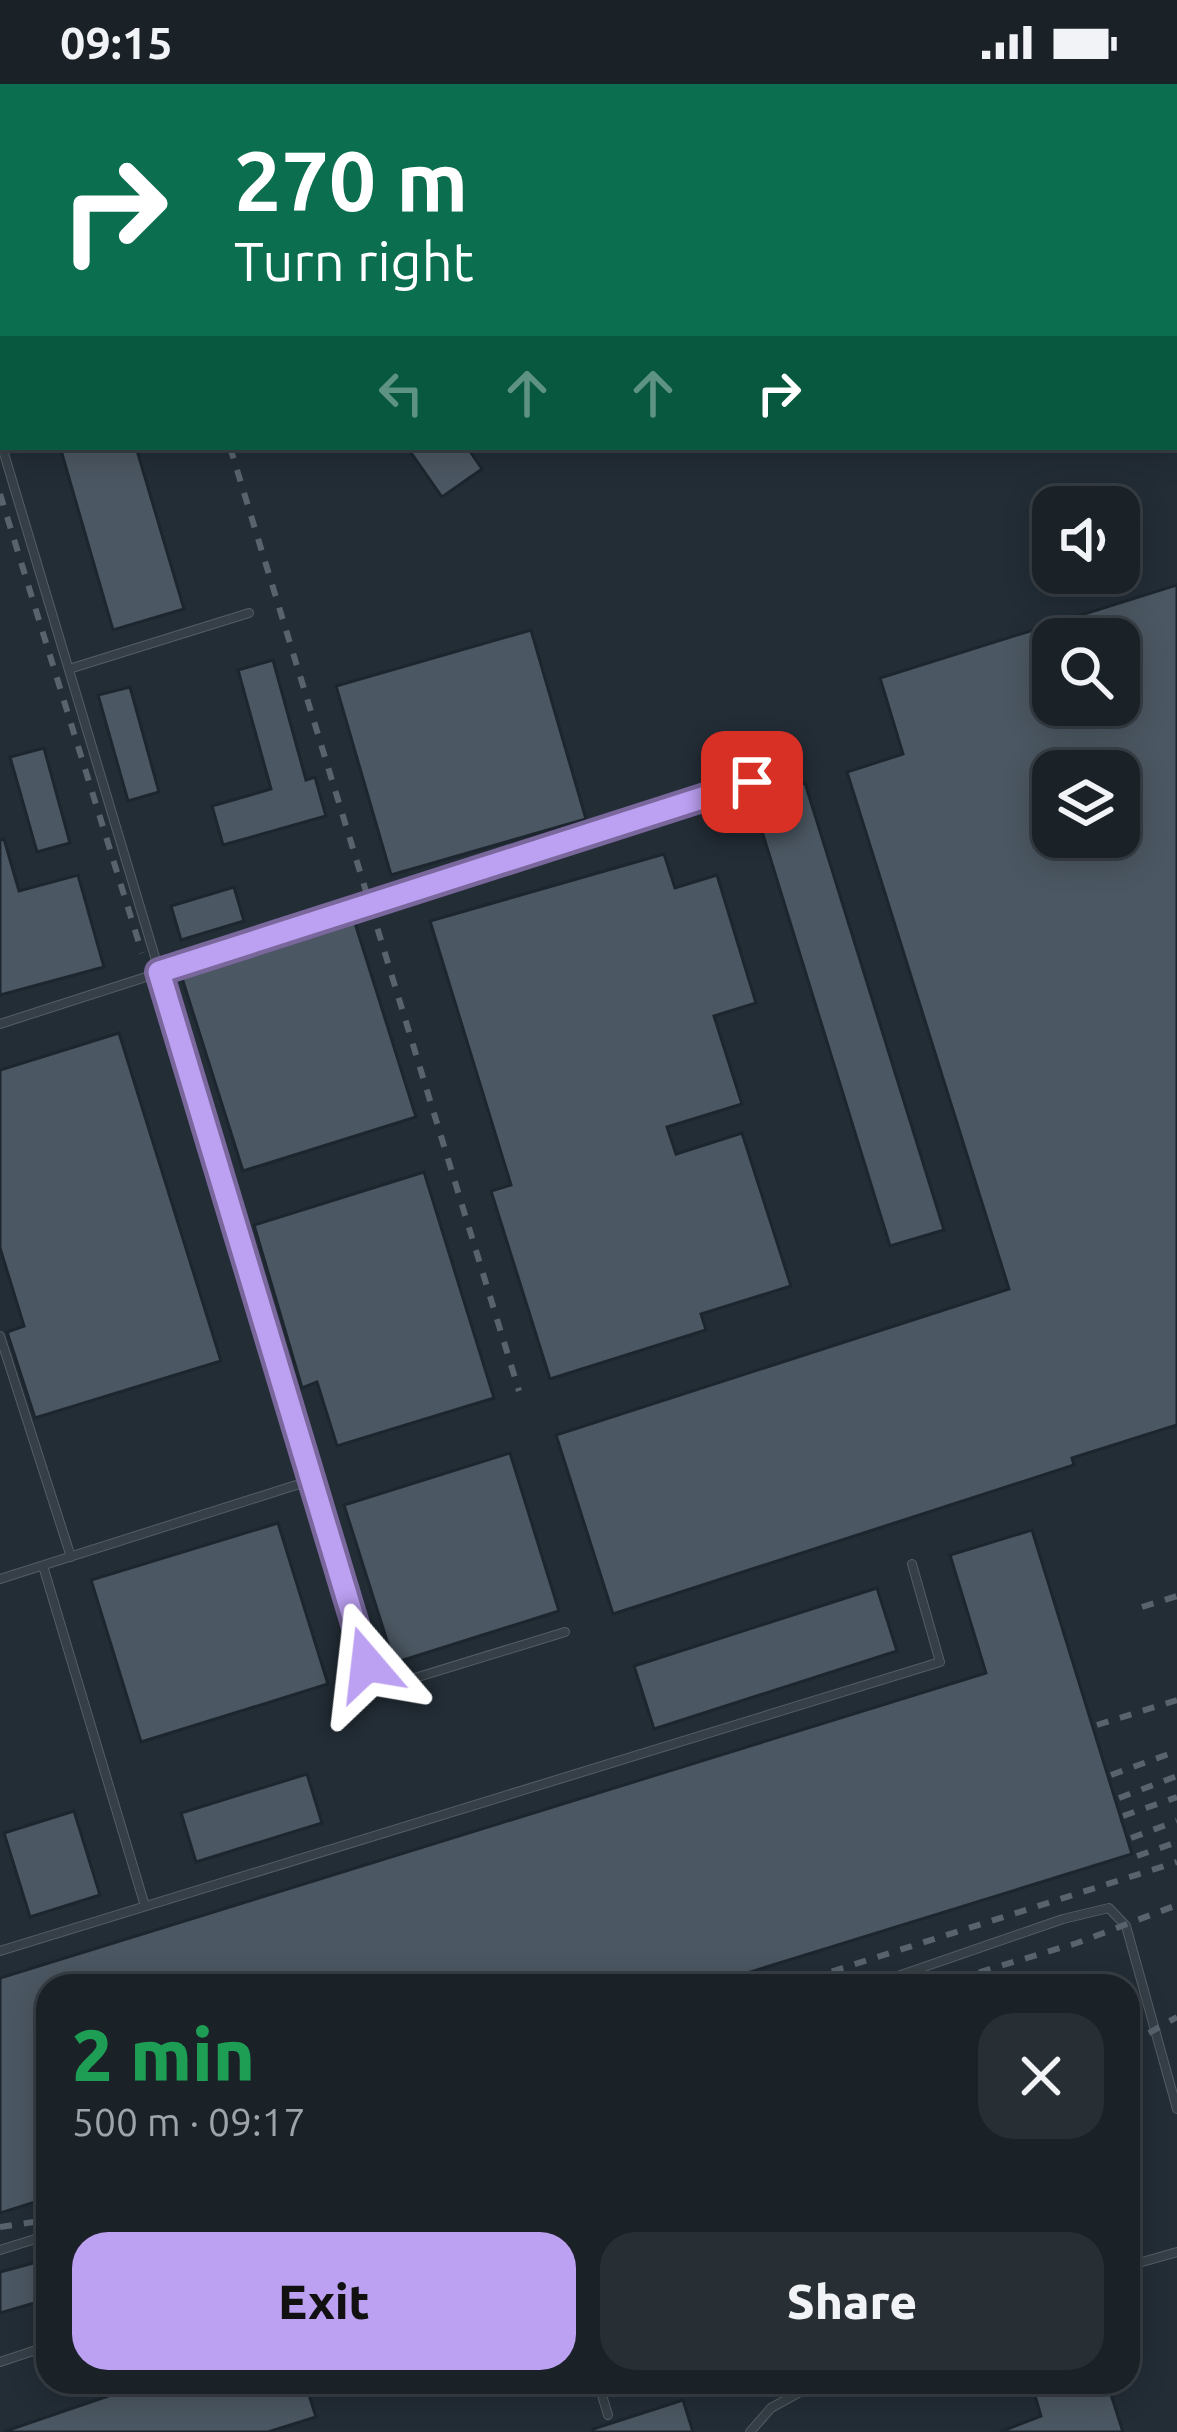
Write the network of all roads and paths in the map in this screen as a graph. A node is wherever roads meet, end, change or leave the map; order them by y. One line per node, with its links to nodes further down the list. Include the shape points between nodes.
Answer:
1 (3, 450): 3 (lane)
2 (249, 613): 3 (lane)
3 (69, 669): 5 (lane)
4 (752, 782): 5 (lane)
5 (159, 972): 6 (lane); 8 (lane)
6 (0, 1024)
7 (0, 1336): 9 (lane)
8 (309, 1481): 9 (lane); 13 (lane, via 367,1664 382,1688)
9 (71, 1557): 11 (lane)
10 (911, 1564): 14 (lane, via 940,1662)
11 (44, 1565): 12 (lane); 14 (lane)
12 (0, 1579)
13 (565, 1632)
14 (145, 1906): 15 (lane)
15 (0, 1951)
16 (906, 1974): 17 (lane, via 1109,1908 1126,1926)
17 (1139, 1974)
18 (1140, 1976): 19 (lane)
19 (1177, 2109)
20 (36, 2239): 21 (lane)
21 (0, 2250)
22 (1177, 2252): 23 (lane)
23 (1140, 2263)
24 (36, 2350): 25 (lane)
25 (0, 2362)
26 (602, 2394): 28 (lane)
27 (796, 2394): 29 (lane)
28 (608, 2415)
29 (750, 2432)

